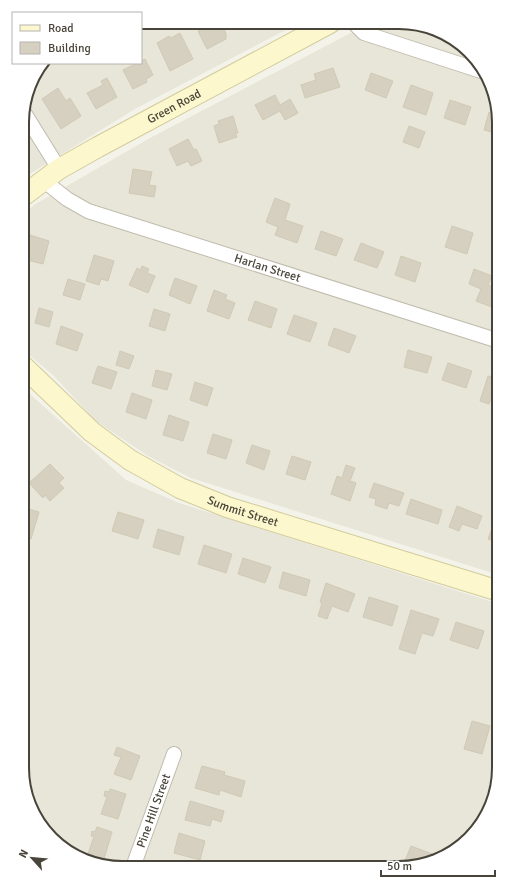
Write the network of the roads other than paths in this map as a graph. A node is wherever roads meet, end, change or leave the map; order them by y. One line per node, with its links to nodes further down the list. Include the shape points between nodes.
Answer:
1 (306, 29): 5 (street, Green Road)
2 (359, 29): 3 (street, via 364,34)
3 (475, 69)
4 (29, 121): 5 (street)
5 (59, 169): 6 (street, Green Road)
6 (43, 180): 7 (street, Green Road); 8 (street, Harlan Street, via 67,199 88,211)
7 (29, 191)
8 (492, 339)
9 (29, 373): 10 (street, Summit Street, via 92,432 130,460 180,488 227,506)
10 (492, 589)
11 (174, 754): 12 (street, Pine Hill Street)
12 (135, 861)

